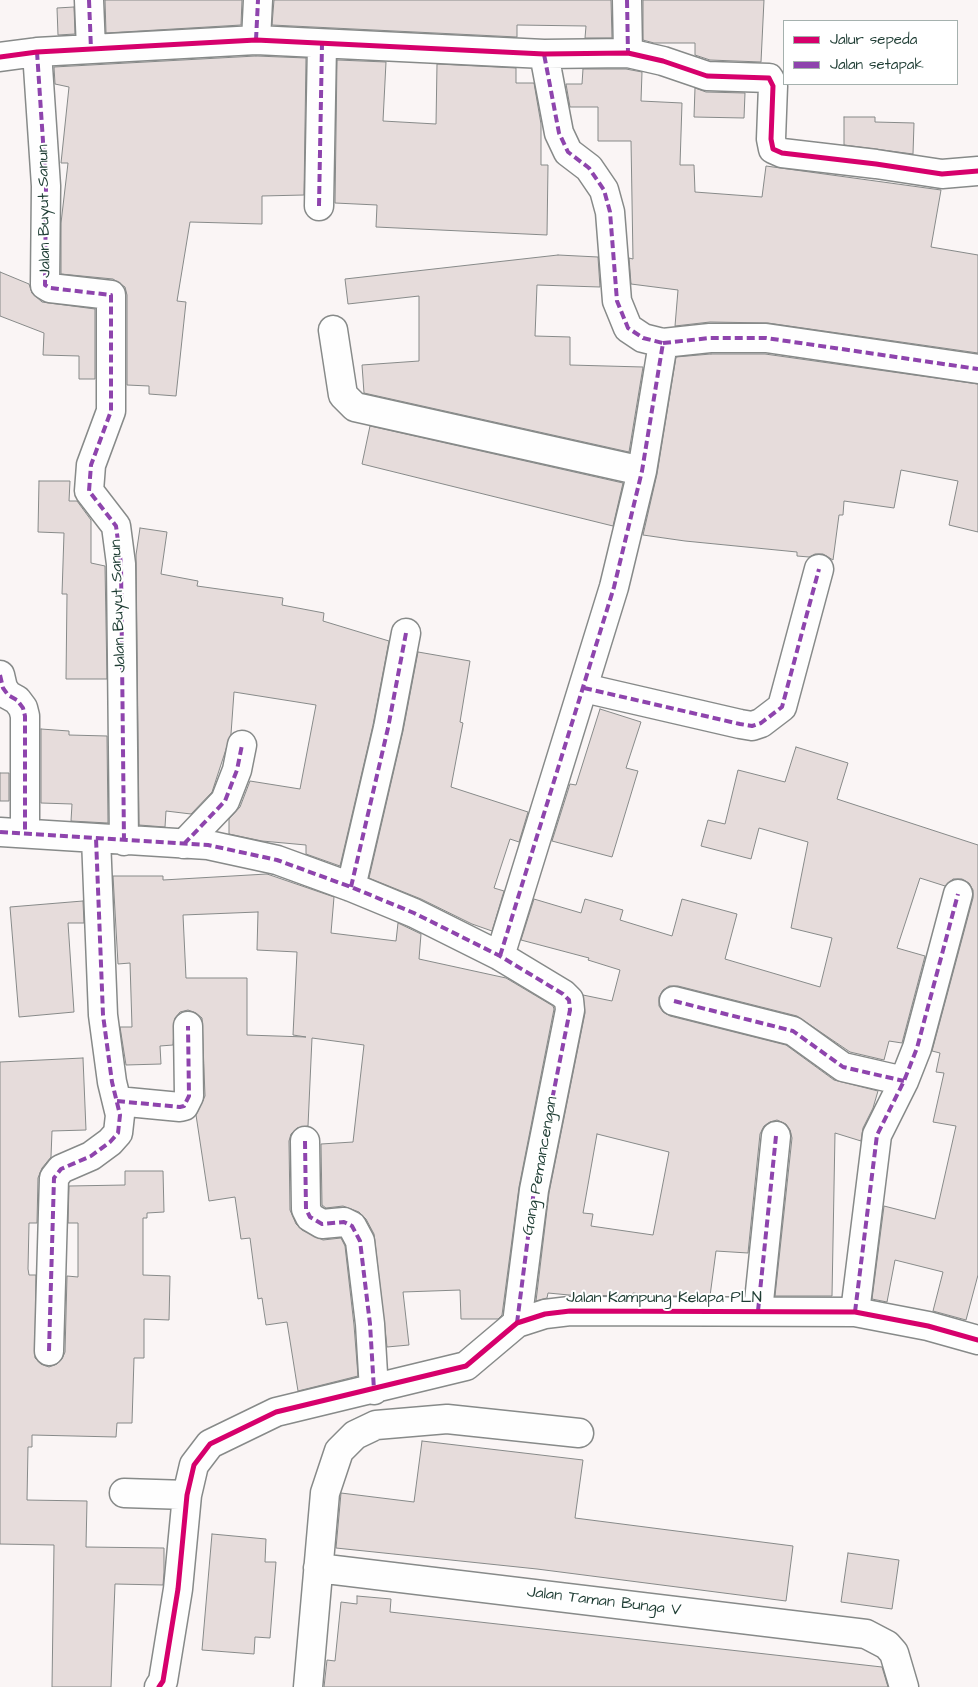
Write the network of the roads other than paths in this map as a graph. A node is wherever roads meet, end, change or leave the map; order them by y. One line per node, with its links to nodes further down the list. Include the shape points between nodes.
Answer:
1 (90, 0): 6 (street)
2 (258, 0): 4 (street)
3 (627, 0): 8 (street)
4 (256, 40): 5 (street); 6 (street)
5 (322, 44): 9 (street); 12 (street)
6 (91, 49): 7 (street)
7 (38, 52): 10 (street); 24 (street, Jalan Buyut Sanun, via 46,186 46,285 111,295 111,411 91,465 89,491 116,526 121,564)
8 (628, 53): 9 (street); 11 (street, via 707,76 769,78 773,86 771,139 773,149 782,153 942,174)
9 (544, 54): 14 (street, via 559,133 568,152 590,168 604,190 610,212 617,301 628,328 643,338)
10 (0, 58)
11 (978, 170)
12 (319, 206)
13 (333, 330): 16 (street, via 343,395 355,407)
14 (663, 343): 15 (street, via 710,338 766,338); 16 (street)
15 (978, 369)
16 (642, 471): 20 (street, via 614,586)
17 (819, 570): 20 (street, via 782,707 762,723 752,726 740,724)
18 (406, 633): 26 (street, via 388,728)
19 (3, 688): 22 (street, via 17,700 25,716)
20 (584, 688): 28 (street)
21 (242, 745): 25 (street, via 226,801)
22 (13, 832): 23 (street)
23 (96, 838): 24 (street); 32 (street, via 103,1015)
24 (124, 840): 25 (street)
25 (184, 844): 26 (street, via 208,845 277,860)
26 (351, 887): 28 (street, via 414,913)
27 (958, 894): 31 (street, via 917,1048)
28 (500, 956): 37 (street, Gang Pemancengan, via 563,994 569,1000 570,1010 534,1190)
29 (674, 1001): 31 (street, via 793,1032 843,1067)
30 (188, 1026): 32 (street, via 189,1096 184,1106)
31 (904, 1080): 36 (street, via 877,1135)
32 (117, 1101): 39 (street, via 120,1115 118,1133 91,1156 60,1169 54,1178)
33 (776, 1136): 35 (street)
34 (305, 1141): 40 (street, via 306,1209 310,1217 322,1224 344,1222 352,1226 360,1241)
35 (758, 1310): 36 (street, Jalan Kampung Kelapa PLN); 37 (street, Jalan Kampung Kelapa PLN, via 570,1311 545,1314)
36 (855, 1312): 38 (street, Jalan Kampung Kelapa PLN, via 928,1326)
37 (517, 1323): 40 (street, Jalan Kampung Kelapa PLN, via 466,1366)
38 (978, 1340)
39 (49, 1351)
40 (374, 1390): 43 (street, Jalan Kampung Kelapa PLN, via 276,1412 210,1444 194,1465)
41 (580, 1433): 44 (street, via 447,1419 376,1425 355,1435 339,1451 327,1485)
42 (124, 1493): 43 (street)
43 (187, 1495): 45 (street, Jalan Kampung Kelapa PLN, via 178,1589 163,1681)
44 (318, 1568): 46 (street); 47 (street, Jalan Taman Bunga V, via 866,1634 887,1645 894,1653)
45 (158, 1687)
46 (308, 1687)
47 (904, 1687)

